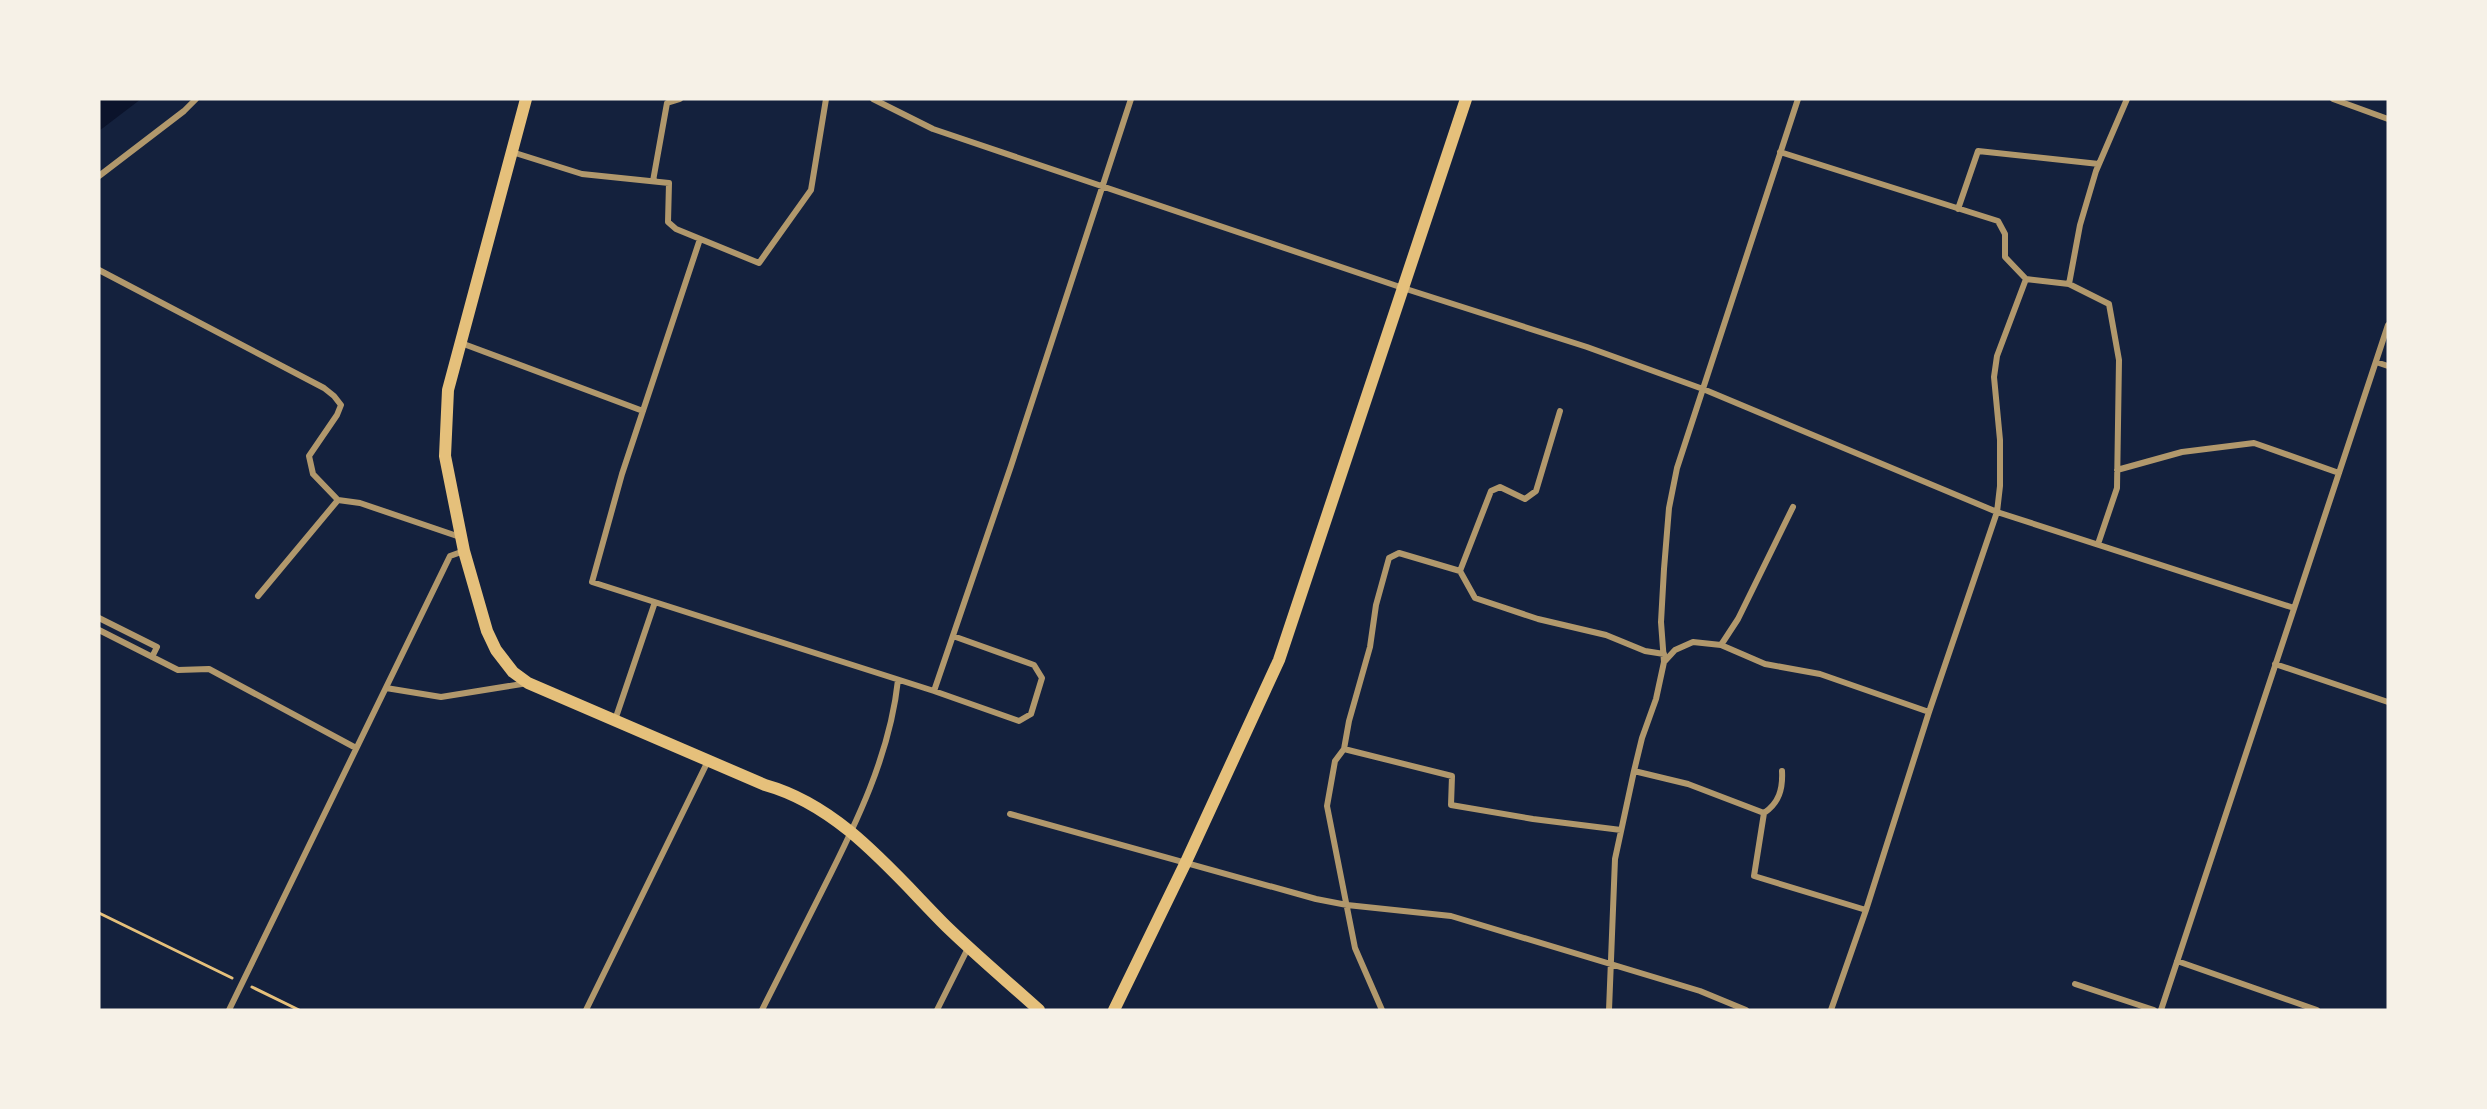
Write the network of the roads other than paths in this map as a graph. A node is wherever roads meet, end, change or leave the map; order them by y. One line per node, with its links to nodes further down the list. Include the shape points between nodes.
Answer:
1 (196, 99): 15 (street)
2 (526, 99): 12 (main road)
3 (680, 99): 16 (street, via 667,103)
4 (826, 99): 19 (street, via 811,190 759,263)
5 (873, 99): 17 (street, via 933,129)
6 (1131, 99): 17 (street)
7 (1466, 99): 23 (main road)
8 (1798, 99): 13 (street)
9 (2127, 99): 14 (street)
10 (2334, 99): 11 (street)
11 (2388, 119)
12 (511, 152): 16 (street, via 582,174); 25 (main road)
13 (1780, 152): 18 (street); 28 (street)
14 (2099, 164): 18 (street, via 1978,151); 22 (street, via 2080,225)
15 (99, 176)
16 (653, 181): 19 (street, via 669,183 668,222)
17 (1102, 186): 23 (street); 45 (street)
18 (1958, 209): 21 (street, via 1998,221 2005,234 2005,257)
19 (700, 239): 29 (street)
20 (99, 270): 33 (street, via 334,396 341,405 337,415 309,456 313,474)
21 (2026, 279): 22 (street); 35 (street, via 1997,356 1994,377 2000,474)
22 (2069, 284): 31 (street, via 2109,304 2119,360)
23 (1403, 288): 28 (street); 67 (main road, via 1279,660)
24 (2388, 325): 26 (street)
25 (460, 343): 29 (street); 36 (main road, via 448,390 445,446)
26 (2376, 362): 27 (street); 32 (street)
27 (2388, 366)
28 (1703, 389): 35 (street); 47 (street, via 1677,468 1669,508 1661,622)
29 (643, 411): 41 (street, via 592,582)
30 (1560, 411): 39 (street, via 1536,491 1526,499 1500,487 1491,491)
31 (2116, 470): 32 (street, via 2182,452 2254,443); 37 (street, via 2117,488)
32 (2339, 473): 42 (street)
33 (338, 500): 36 (street, via 360,503); 40 (street)
34 (1793, 507): 46 (street, via 1738,619)
35 (1997, 512): 37 (street); 56 (street)
36 (461, 537): 38 (main road)
37 (2098, 544): 42 (street)
38 (464, 551): 52 (main road, via 496,650 513,672); 53 (street, via 450,556)
39 (1460, 571): 47 (street, via 1475,598); 59 (street, via 1399,553 1389,558)
40 (258, 596)
41 (655, 602): 51 (street); 57 (street)
42 (2294, 608): 50 (street)
43 (99, 618): 48 (street, via 157,647)
44 (99, 630): 48 (street)
45 (953, 636): 54 (street); 54 (street, via 1034,665 1042,678 1031,714 1019,721)
46 (1721, 645): 49 (street, via 1693,642 1675,650); 56 (street, via 1765,663 1820,674)
47 (1664, 654): 49 (street)
48 (152, 657): 58 (street, via 178,670 209,669)
49 (1664, 662): 61 (street)
50 (2276, 664): 55 (street); 71 (street)
51 (898, 680): 54 (street); 66 (street, via 886,743)
52 (528, 683): 53 (street, via 441,696); 57 (main road)
53 (386, 688): 58 (street)
54 (934, 691)
55 (2388, 702)
56 (1929, 711): 69 (street)
57 (615, 721): 60 (main road)
58 (356, 748): 74 (street)
59 (1344, 749): 65 (street, via 1452,776 1452,805); 68 (street, via 1335,761 1327,806)
60 (708, 761): 66 (main road, via 790,792); 75 (street)
61 (1634, 771): 63 (street, via 1688,784); 65 (street)
62 (1782, 771): 63 (street, via 1775,806)
63 (1764, 813): 69 (street, via 1754,876)
64 (1010, 814): 67 (street)
65 (1621, 830): 72 (street, via 1615,859)
66 (851, 834): 70 (main road); 76 (street)
67 (1185, 864): 68 (street); 79 (main road)
68 (1347, 905): 72 (street, via 1451,916); 80 (street, via 1355,948)
69 (1866, 910): 83 (street)
70 (969, 946): 77 (street); 78 (main road)
71 (2177, 961): 85 (street); 86 (street)
72 (1610, 965): 81 (street); 82 (street, via 1700,991)
73 (2075, 984): 84 (street)
74 (230, 1010)
75 (586, 1010)
76 (762, 1010)
77 (937, 1010)
78 (1039, 1010)
79 (1114, 1010)
80 (1382, 1010)
81 (1609, 1010)
82 (1746, 1010)
83 (1831, 1010)
84 (2154, 1010)
85 (2161, 1010)
86 (2317, 1010)

